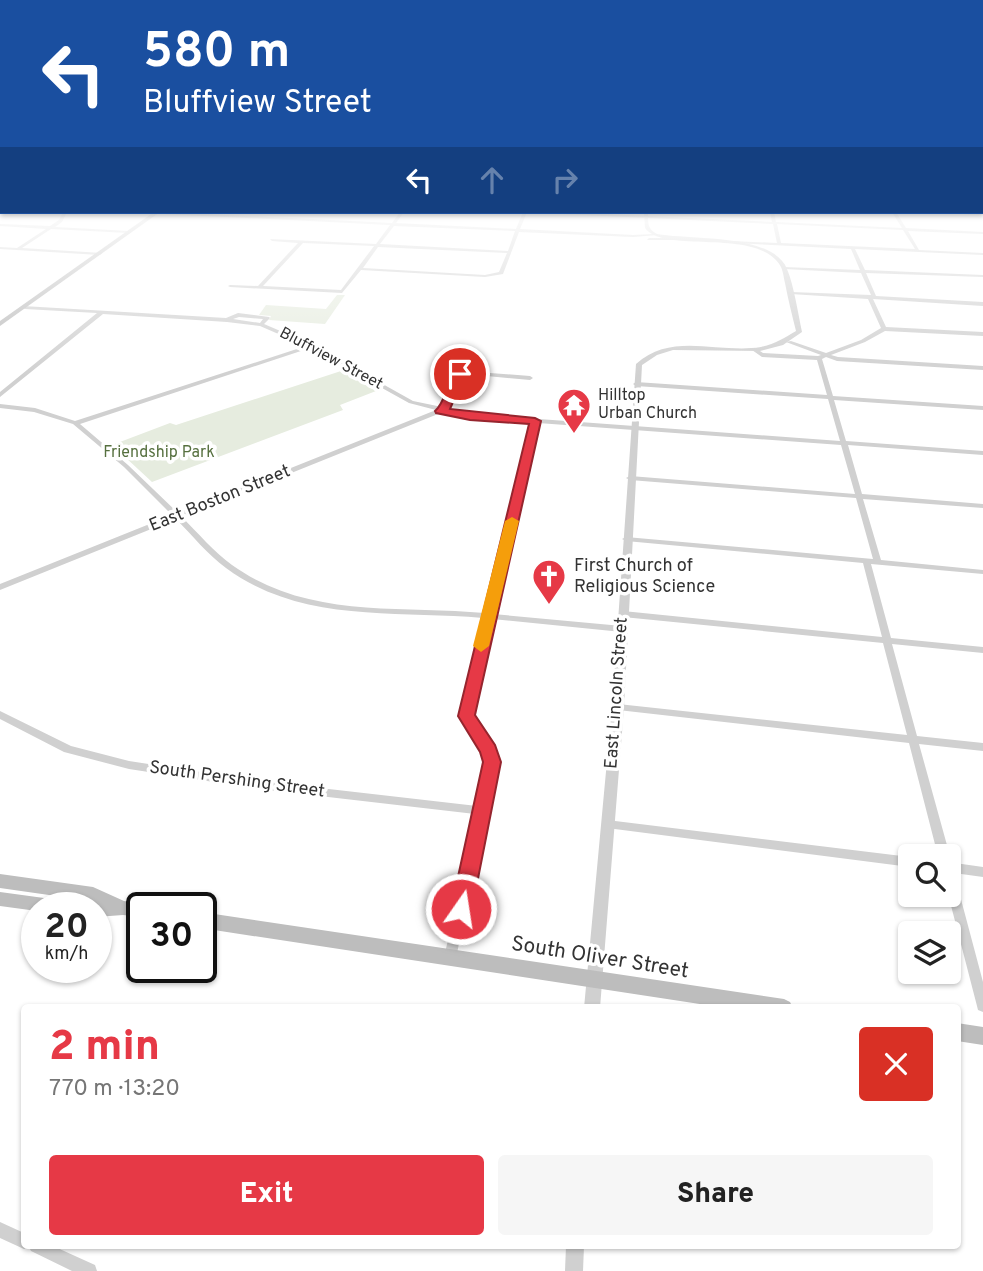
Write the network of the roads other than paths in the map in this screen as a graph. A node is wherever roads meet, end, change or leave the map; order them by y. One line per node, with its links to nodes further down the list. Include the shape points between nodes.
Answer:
1 (92, 259): 16 (main road)
2 (286, 259): 12 (street)
3 (367, 259): 8 (street)
4 (506, 259): 8 (street, via 501,273 485,276)
5 (779, 259): 7 (street)
6 (858, 259): 9 (street)
7 (784, 268): 9 (street); 13 (street)
8 (360, 269): 12 (street, via 342,292)
9 (863, 271): 10 (street); 14 (street, via 874,296)
10 (983, 276)
11 (230, 286): 12 (street)
12 (259, 288)
13 (790, 293): 14 (street); 21 (street, via 799,332)
14 (870, 298): 15 (street); 19 (street)
15 (983, 304)
16 (25, 307): 17 (street, Bluffview Street); 18 (main road)
17 (102, 312): 22 (street, Bluffview Street, via 261,325); 28 (street)
18 (0, 324)
19 (884, 328): 20 (street); 24 (street)
20 (983, 334)
21 (789, 342): 23 (street); 24 (street)
22 (311, 346): 32 (street, Bluffview Street, via 411,402); 34 (street)
23 (755, 351): 24 (street); 27 (street, East Lincoln Street, via 664,351 639,364)
24 (822, 357): 25 (street); 29 (street)
25 (983, 368)
26 (530, 378): 32 (street, via 460,374)
27 (636, 384): 29 (street); 35 (street, East Lincoln Street)
28 (0, 395)
29 (830, 397): 31 (street); 36 (street)
30 (0, 406): 34 (street, via 35,410)
31 (983, 408)
32 (440, 411): 33 (street, Bluffview Street); 41 (street, East Boston Street)
33 (535, 421): 35 (street, Bluffview Street); 48 (street)
34 (75, 423): 41 (street)
35 (633, 427): 36 (street, Bluffview Street); 38 (street, East Lincoln Street)
36 (843, 443): 37 (street, Bluffview Street); 39 (street)
37 (983, 453)
38 (630, 478): 39 (street); 42 (street, East Lincoln Street)
39 (858, 496): 40 (street); 44 (street)
40 (983, 506)
41 (176, 517): 46 (street, East Boston Street); 48 (street, via 227,565 257,584 293,598 327,607)
42 (626, 539): 43 (street); 47 (street, East Lincoln Street)
43 (866, 561): 44 (street); 50 (street)
44 (878, 562): 45 (street)
45 (983, 572)
46 (0, 587)
47 (622, 614): 49 (street, East Lincoln Street); 50 (street)
48 (488, 617): 49 (street); 56 (street, via 467,716 492,762)
49 (622, 629): 52 (street, East Lincoln Street)
50 (886, 640): 51 (street); 54 (street)
51 (983, 650)
52 (618, 707): 54 (street); 57 (street, East Lincoln Street)
53 (0, 715): 56 (street, South Pershing Street, via 68,749 129,765)
54 (913, 739): 55 (street); 58 (street)
55 (983, 747)
56 (484, 811): 70 (street)
57 (607, 824): 59 (street); 71 (street, East Lincoln Street)
58 (941, 844)
59 (898, 860)
60 (961, 871): 61 (street)
61 (983, 872)
62 (0, 881): 66 (main road, via 93,894)
63 (0, 899): 64 (main road)
64 (21, 902)
65 (958, 907): 74 (street)
66 (123, 908): 67 (main road); 68 (main road)
67 (126, 908)
68 (112, 909)
69 (217, 922): 70 (main road, South Oliver Street)
70 (450, 958): 71 (main road, South Oliver Street)
71 (594, 980): 72 (street, East Lincoln Street); 73 (main road, South Oliver Street)
72 (592, 1004)
73 (757, 1004)
74 (983, 1006)
75 (961, 1032): 76 (main road)
76 (983, 1035)
77 (0, 1230): 78 (street)
78 (21, 1240)
79 (42, 1249): 81 (street)
80 (576, 1249): 82 (street)
81 (89, 1271)
82 (574, 1271)

